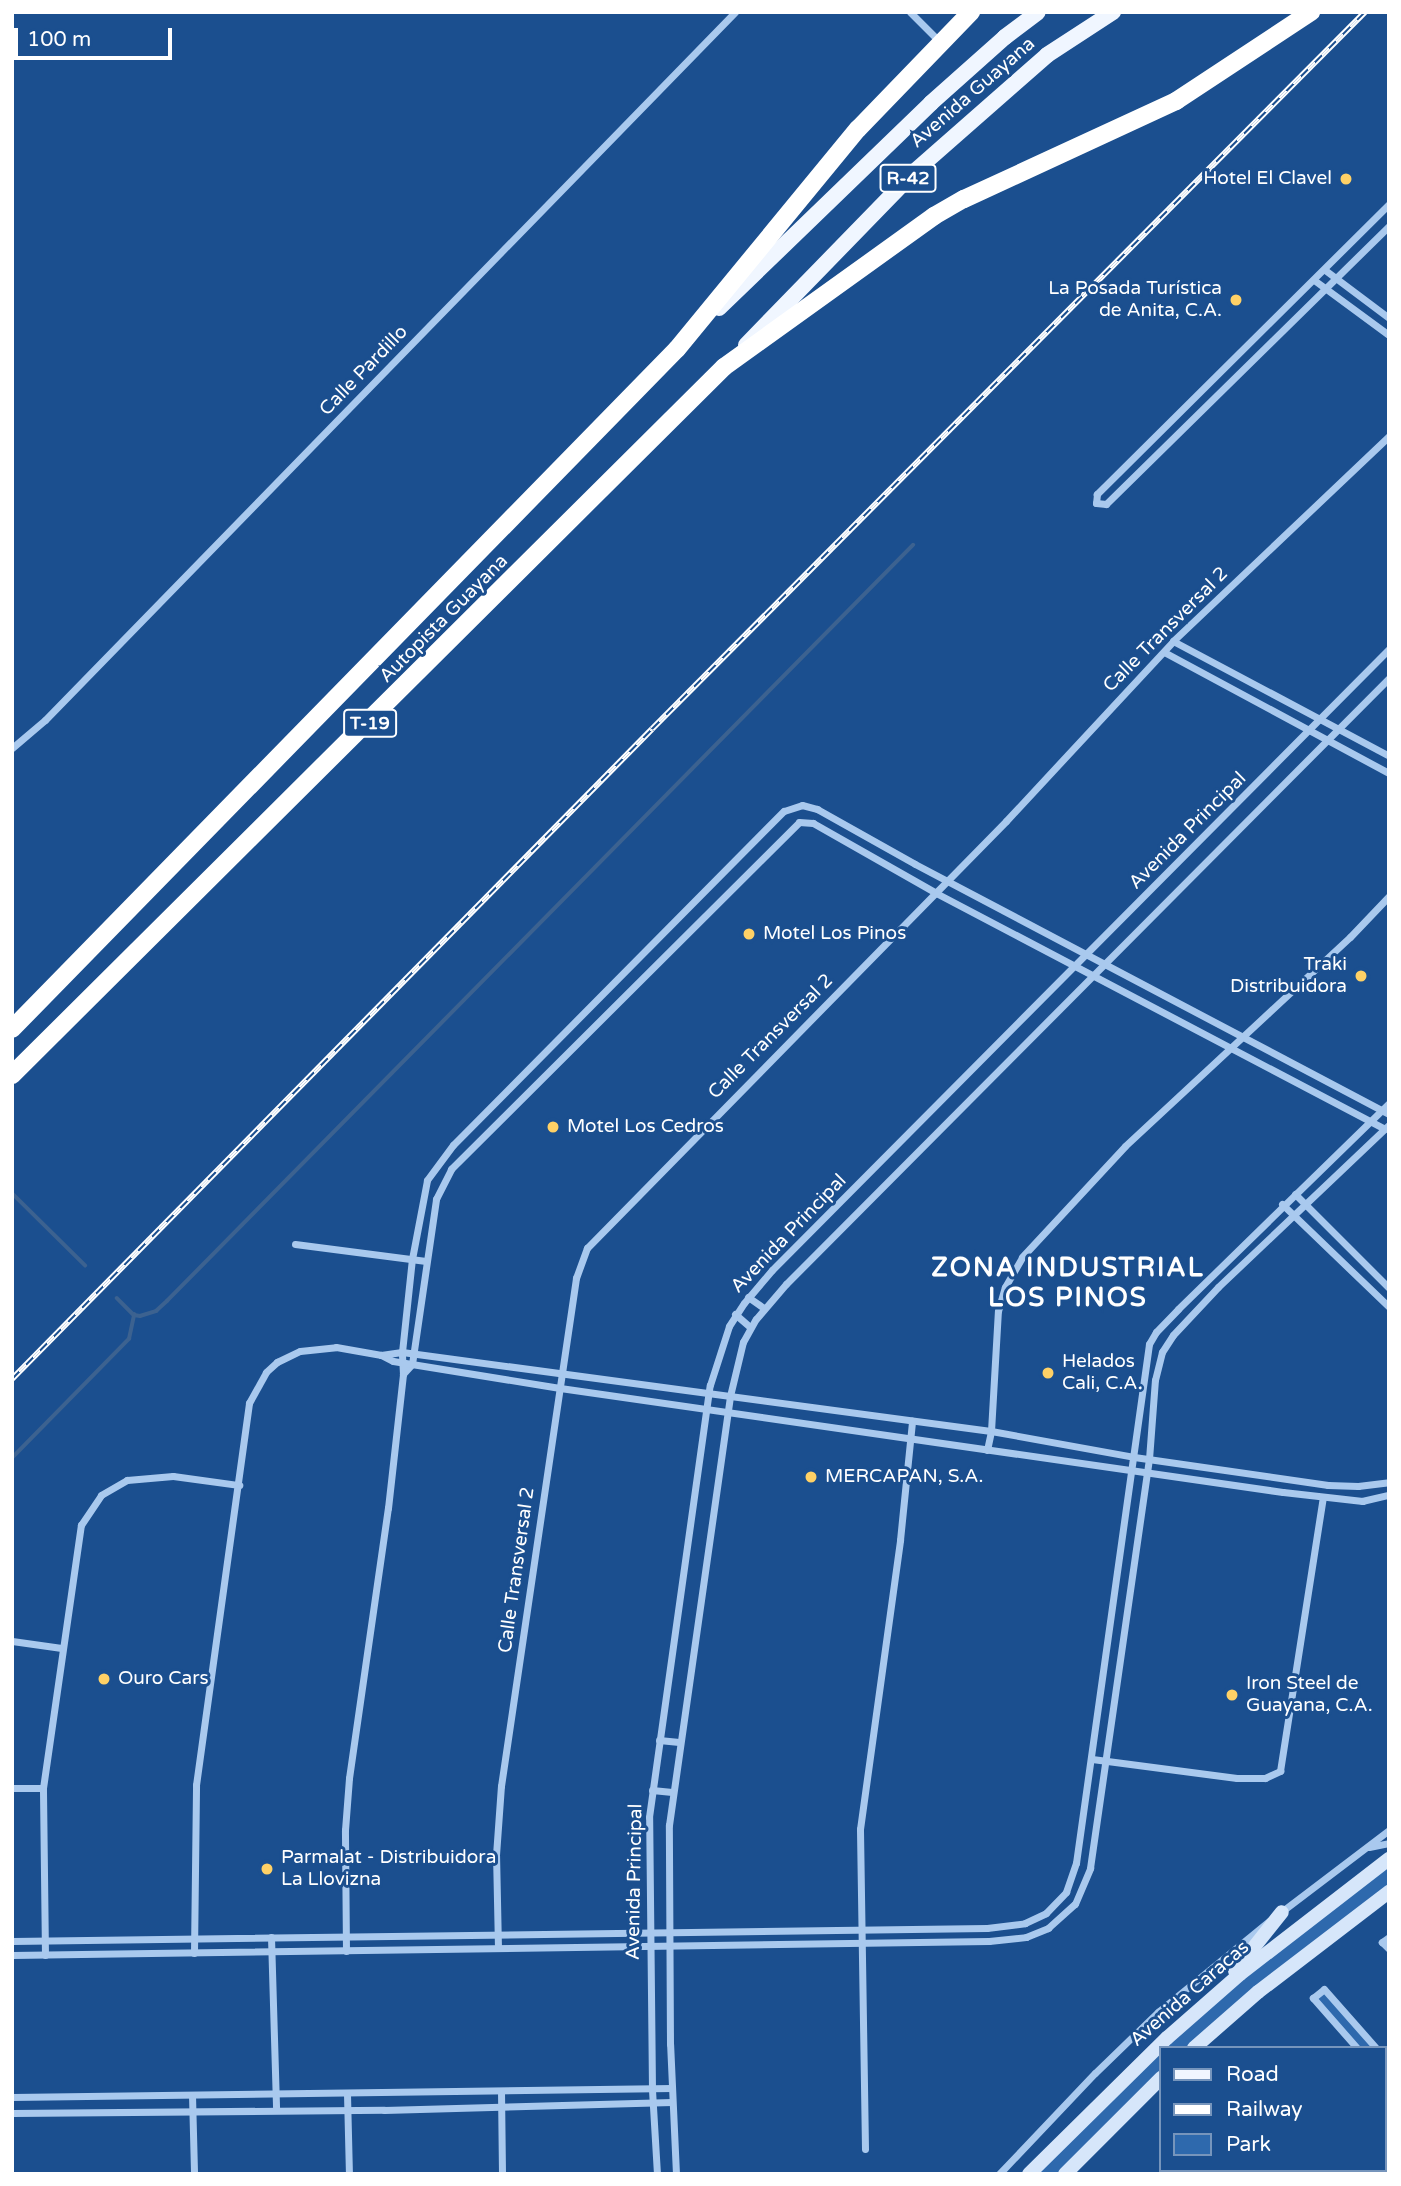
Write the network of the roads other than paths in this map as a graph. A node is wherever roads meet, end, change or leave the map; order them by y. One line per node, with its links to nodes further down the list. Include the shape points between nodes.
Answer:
1 (735, 12): 29 (street, Calle Pardillo)
2 (910, 12): 7 (street)
3 (971, 12): 7 (highway, Autopista Guayana)
4 (1038, 12): 16 (main road, Avenida Guayana / R-42, via 931,103)
5 (1114, 12): 17 (main road, Avenida Guayana / R-42, via 1047,55 914,172)
6 (1311, 12): 17 (highway, Autopista Guayana, via 1177,102 934,216)
7 (941, 43): 16 (highway, Autopista Guayana, via 858,129)
8 (1387, 208): 10 (street)
9 (1389, 226): 11 (street)
10 (1325, 270): 11 (street); 12 (street)
11 (1336, 278): 13 (street); 14 (street)
12 (1314, 280): 13 (street); 13 (street, via 1097,494 1096,503 1106,504)
13 (1326, 289): 15 (street)
14 (1389, 318)
15 (1389, 335)
16 (677, 349): 44 (highway, Autopista Guayana / T-19)
17 (724, 367): 48 (highway, Autopista Guayana / T-19)
18 (1389, 436): 19 (street, Calle Transversal 2)
19 (1173, 642): 21 (street, Calle Transversal 2); 23 (street)
20 (1389, 649): 25 (street, Avenida Principal)
21 (1164, 652): 24 (street); 36 (street, Calle Transversal 2)
22 (1389, 678): 26 (street, Avenida Principal)
23 (1256, 685): 24 (street); 25 (street)
24 (1245, 697): 27 (street)
25 (1320, 719): 26 (street); 27 (street, Avenida Principal)
26 (1338, 729): 28 (street, Avenida Principal); 30 (street)
27 (1309, 731): 28 (street); 39 (street, Avenida Principal)
28 (1327, 740): 31 (street); 40 (street, Avenida Principal)
29 (12, 748)
30 (1389, 756)
31 (1389, 773)
32 (802, 804): 33 (street); 34 (street, via 784,811); 36 (street, via 817,808)
33 (799, 822): 35 (street); 37 (street, via 813,823)
34 (740, 852): 35 (street); 43 (street)
35 (753, 864): 45 (street)
36 (947, 881): 37 (street, Calle Transversal 2); 39 (street)
37 (936, 893): 41 (street); 77 (street, Calle Transversal 2, via 593,1240 576,1278)
38 (1389, 896): 46 (street)
39 (1087, 955): 40 (street); 41 (street, Avenida Principal)
40 (1105, 964): 42 (street, Avenida Principal); 46 (street)
41 (1075, 967): 42 (street); 65 (street, Avenida Principal)
42 (1093, 976): 47 (street); 67 (street, Avenida Principal)
43 (576, 1020): 45 (street); 49 (street)
44 (12, 1029)
45 (588, 1030): 51 (street)
46 (1242, 1036): 47 (street); 52 (street)
47 (1230, 1048): 53 (street); 85 (street, via 1125,1146 1015,1268 998,1311)
48 (12, 1076)
49 (496, 1101): 51 (street); 55 (street)
50 (1389, 1103): 52 (street)
51 (507, 1111): 56 (street)
52 (1385, 1112): 53 (street)
53 (1370, 1122): 54 (street); 57 (street)
54 (1387, 1127): 59 (street)
55 (443, 1155): 56 (street); 62 (street, via 424,1190)
56 (456, 1163): 63 (street, via 436,1199)
57 (1295, 1194): 58 (street); 59 (street)
58 (1282, 1204): 60 (street); 70 (street)
59 (1305, 1205): 60 (street); 64 (street)
60 (1294, 1214): 66 (street); 72 (street, via 1196,1310)
61 (295, 1244): 62 (street)
62 (412, 1259): 63 (street); 71 (street)
63 (426, 1261): 73 (street)
64 (1389, 1288)
65 (748, 1297): 67 (street); 68 (street, Avenida Principal)
66 (1389, 1307)
67 (764, 1308): 69 (street, Avenida Principal)
68 (736, 1314): 69 (street); 80 (street, Avenida Principal, via 719,1352)
69 (750, 1327): 81 (street, Avenida Principal)
70 (1149, 1344): 72 (street); 88 (street)
71 (402, 1352): 73 (street); 74 (street); 75 (street)
72 (1162, 1352): 89 (street)
73 (414, 1353): 76 (street); 77 (street)
74 (381, 1354): 75 (street); 95 (street, via 311,1348 288,1356 266,1372 250,1403)
75 (401, 1362): 76 (street); 78 (street)
76 (412, 1364): 78 (street); 79 (street)
77 (562, 1373): 79 (street, Calle Transversal 2); 80 (street)
78 (403, 1374): 119 (street, via 349,1778)
79 (560, 1388): 82 (street); 118 (street, Calle Transversal 2, via 500,1800)
80 (710, 1393): 81 (street); 82 (street, Avenida Principal)
81 (730, 1396): 83 (street, Avenida Principal); 84 (street)
82 (708, 1409): 83 (street); 100 (street, Avenida Principal)
83 (728, 1412): 86 (street); 101 (street, Avenida Principal)
84 (912, 1422): 85 (street); 86 (street)
85 (991, 1431): 87 (street); 88 (street)
86 (912, 1439): 87 (street); 115 (street, via 863,1792)
87 (987, 1450): 91 (street)
88 (1134, 1457): 89 (street); 91 (street)
89 (1149, 1459): 90 (street); 92 (street)
90 (1229, 1470): 93 (street, via 1328,1485); 94 (street)
91 (1132, 1471): 92 (street); 102 (street)
92 (1147, 1473): 94 (street); 103 (street)
93 (1389, 1482)
94 (1227, 1484): 97 (street)
95 (239, 1485): 99 (street, via 141,1476 101,1494 81,1525); 122 (street, via 196,1785)
96 (1389, 1495): 97 (street, via 1378,1499)
97 (1323, 1497): 103 (street, via 1280,1771 1265,1778 1237,1778)
98 (12, 1641): 99 (street)
99 (62, 1648): 105 (street)
100 (659, 1740): 101 (street); 106 (street, Avenida Principal)
101 (679, 1742): 107 (street, Avenida Principal)
102 (1092, 1759): 103 (street); 114 (street, via 1076,1863 1066,1892 1046,1913 1025,1923)
103 (1105, 1760): 125 (street, via 1090,1868 1075,1904 1054,1924 1033,1935)
104 (12, 1788): 105 (street)
105 (43, 1788): 123 (street)
106 (652, 1790): 107 (street); 116 (street, Avenida Principal)
107 (672, 1792): 117 (street, Avenida Principal)
108 (1389, 1830): 110 (street)
109 (1389, 1843): 110 (street)
110 (1368, 1847): 113 (street)
111 (1389, 1859): 136 (street, Avenida Caracas)
112 (1389, 1892): 137 (street, via 1258,1992)
113 (1282, 1912): 136 (street); 164 (street, via 1158,2012)
114 (971, 1928): 115 (street); 125 (street)
115 (861, 1930): 117 (street); 126 (street)
116 (649, 1932): 117 (street); 118 (street); 128 (street, Avenida Principal)
117 (669, 1932): 127 (street, Avenida Principal)
118 (497, 1934): 119 (street); 129 (street, Calle Transversal 2)
119 (346, 1936): 120 (street); 131 (street)
120 (271, 1937): 122 (street); 132 (street)
121 (1389, 1937): 130 (street, via 1382,1942)
122 (194, 1938): 123 (street); 133 (street)
123 (44, 1940): 124 (street); 135 (street)
124 (12, 1941)
125 (972, 1941): 126 (street)
126 (861, 1943): 127 (street); 157 (street)
127 (669, 1945): 128 (street); 141 (street, Avenida Principal)
128 (649, 1946): 129 (street); 142 (street, Avenida Principal)
129 (498, 1948): 131 (street)
130 (1389, 1949)
131 (346, 1951): 132 (street)
132 (272, 1952): 133 (street); 144 (street)
133 (194, 1953): 135 (street)
134 (12, 1955): 135 (street)
135 (45, 1955)
136 (1208, 2003): 165 (street, Avenida Caracas, via 1139,2064)
137 (1196, 2046)
138 (1354, 2046): 139 (street, via 1313,1998 1324,1989)
139 (1375, 2046)
140 (1160, 2079): 166 (street)
141 (672, 2088): 142 (street); 149 (street, Avenida Principal)
142 (652, 2089): 143 (street); 150 (street, Avenida Principal)
143 (501, 2091): 145 (street); 151 (street)
144 (276, 2094): 145 (street); 146 (street); 153 (street)
145 (346, 2094): 152 (street)
146 (192, 2095): 147 (street); 154 (street)
147 (35, 2096): 148 (street); 155 (street)
148 (12, 2097)
149 (672, 2102): 150 (street); 163 (street, Avenida Principal)
150 (653, 2104): 151 (street); 162 (street, Avenida Principal)
151 (501, 2105): 152 (street); 161 (street)
152 (347, 2108): 153 (street); 160 (street)
153 (276, 2110): 154 (street)
154 (193, 2111): 155 (street); 159 (street)
155 (36, 2112): 156 (street)
156 (12, 2113)
157 (865, 2149)
158 (1389, 2170): 167 (street)
159 (194, 2174)
160 (348, 2174)
161 (502, 2174)
162 (657, 2174)
163 (676, 2174)
164 (999, 2174)
165 (1029, 2174)
166 (1065, 2174)
167 (1385, 2174)

